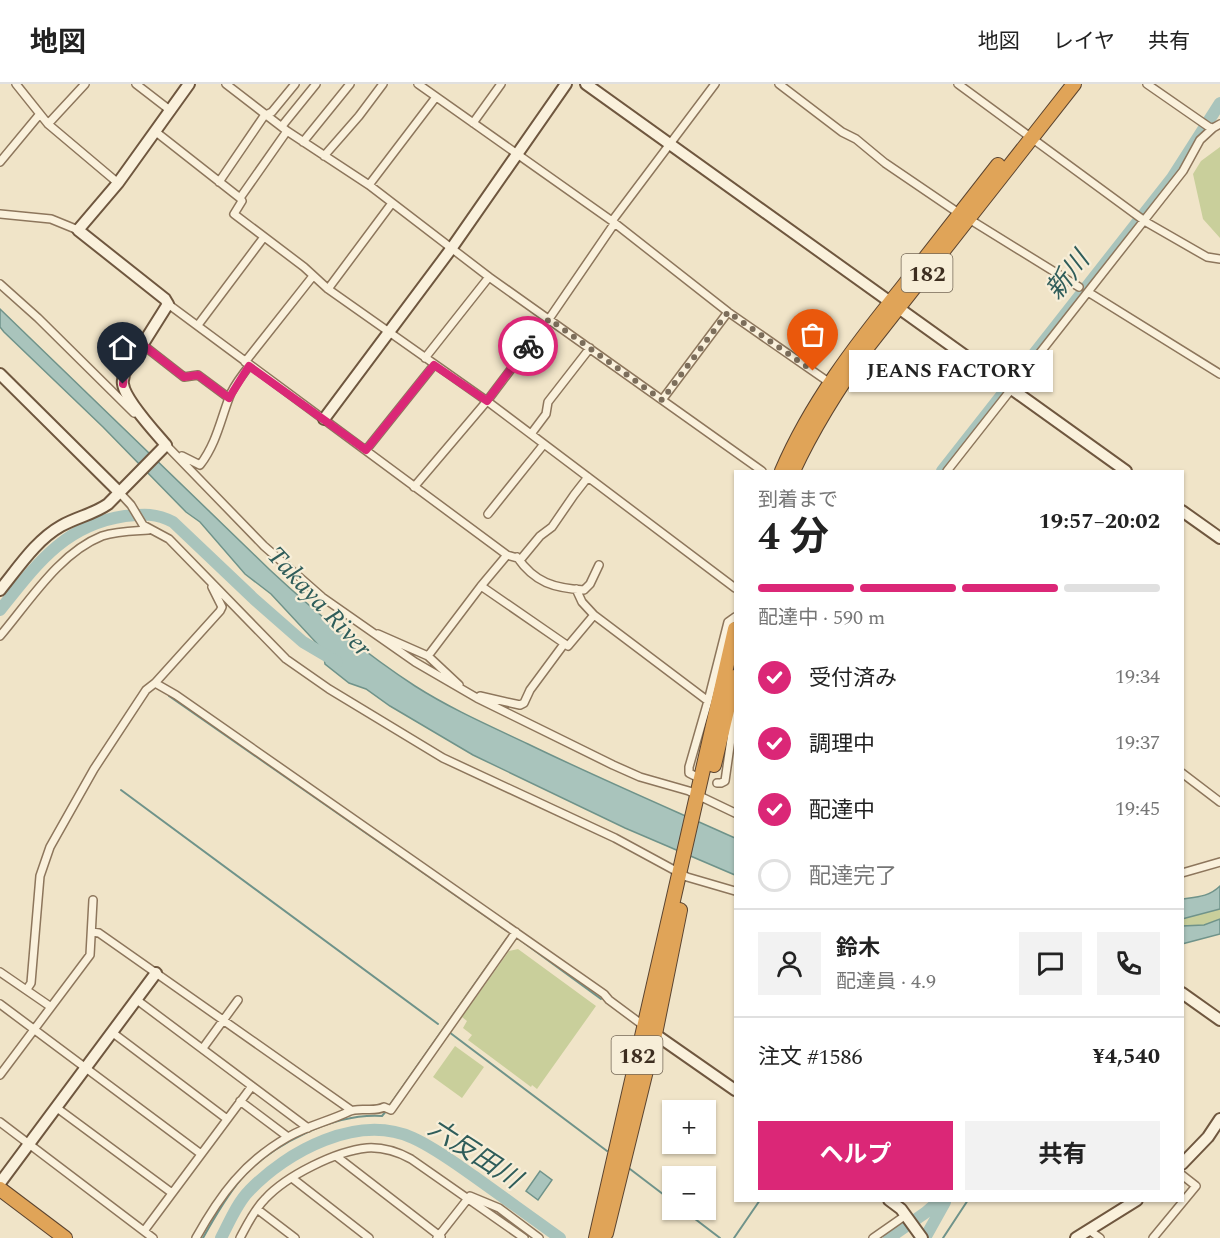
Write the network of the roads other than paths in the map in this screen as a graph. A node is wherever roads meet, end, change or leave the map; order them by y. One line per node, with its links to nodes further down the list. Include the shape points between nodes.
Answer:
1 (16, 84): 22 (street)
2 (85, 84): 25 (street)
3 (136, 84): 21 (street)
4 (189, 84): 21 (street)
5 (226, 84): 23 (street)
6 (295, 84): 23 (street)
7 (316, 84): 27 (street)
8 (350, 84): 30 (street)
9 (383, 84): 33 (street)
10 (418, 84): 20 (street)
11 (501, 84): 24 (street)
12 (566, 84): 32 (street)
13 (586, 84): 31 (street)
14 (715, 84): 31 (street)
15 (779, 84): 41 (street)
16 (958, 84): 29 (street)
17 (1062, 84): 29 (highway, 182)
18 (1074, 84): 29 (highway, 182)
19 (1147, 84): 26 (street)
20 (436, 97): 24 (street); 37 (street)
21 (171, 111): 28 (street)
22 (39, 115): 25 (street); 34 (street)
23 (268, 115): 27 (street); 35 (street)
24 (473, 123): 32 (street)
25 (48, 124): 36 (street)
26 (1211, 126): 42 (street, via 1183,171)
27 (285, 128): 30 (street); 38 (street)
28 (156, 132): 35 (street); 36 (street)
29 (1028, 135): 41 (highway, 182); 42 (street)
30 (303, 142): 33 (street)
31 (670, 144): 43 (street); 55 (street)
32 (517, 154): 43 (street); 46 (street)
33 (324, 156): 37 (street)
34 (0, 162)
35 (219, 182): 38 (street)
36 (118, 183): 44 (street)
37 (369, 185): 39 (street)
38 (240, 198): 45 (street, via 234,214)
39 (392, 203): 46 (street); 52 (street)
40 (0, 213): 44 (street, via 51,219)
41 (964, 216): 51 (street); 55 (highway, 182)
42 (1141, 218): 47 (street, via 1207,257); 53 (street)
43 (613, 222): 56 (street); 57 (street)
44 (78, 230): 54 (street)
45 (264, 237): 48 (street); 58 (street)
46 (451, 249): 49 (street); 59 (street)
47 (1220, 259)
48 (312, 276): 52 (street); 63 (street)
49 (489, 277): 57 (street); 62 (street)
50 (0, 284): 73 (street)
51 (1079, 287)
52 (328, 289): 59 (street)
53 (1088, 292): 66 (street); 68 (street)
54 (168, 304): 58 (street); 60 (street)
55 (895, 305): 67 (highway, 182); 68 (street); 80 (highway, 182, via 838,388)
56 (728, 312): 67 (street); 70 (street)
57 (549, 319): 61 (street); 71 (street)
58 (198, 325): 63 (street)
59 (389, 332): 62 (street); 72 (street)
60 (143, 345): 69 (street, via 184,377 198,375); 73 (street, via 124,374 123,384)
61 (590, 348): 70 (street); 74 (street, via 548,402 546,414)
62 (425, 358): 64 (street)
63 (247, 364): 69 (street); 72 (street)
64 (434, 365): 71 (street); 77 (street)
65 (0, 374): 85 (street)
66 (1220, 374)
67 (830, 383): 79 (highway, 182)
68 (1008, 386): 81 (street); 82 (street)
69 (229, 398): 76 (street, via 220,428 200,465)
70 (662, 400): 78 (street)
71 (487, 401): 74 (street); 84 (street)
72 (324, 418): 77 (street)
73 (144, 420): 76 (street)
74 (531, 434): 75 (street)
75 (544, 444): 83 (street); 87 (street)
76 (168, 448): 85 (street); 100 (street, via 264,546)
77 (366, 450): 84 (street)
78 (761, 470)
79 (782, 470)
80 (793, 470)
81 (948, 470)
82 (1125, 470)
83 (588, 477): 91 (street, via 552,527 522,559); 95 (street)
84 (414, 487): 90 (street)
85 (121, 490): 88 (street); 97 (street, via 97,512 47,536)
86 (1184, 512): 89 (street)
87 (488, 514)
88 (146, 528): 93 (street, via 169,539); 102 (street, via 102,536 80,548 63,561)
89 (1220, 538)
90 (507, 555): 91 (street); 94 (street)
91 (517, 557): 96 (street, via 547,585)
92 (599, 565): 96 (street, via 590,584 584,590)
93 (210, 583): 106 (street, via 222,607 220,611); 118 (street, via 286,659 328,689 443,758)
94 (481, 586): 103 (street); 104 (street)
95 (734, 587)
96 (576, 589): 98 (street)
97 (0, 590)
98 (594, 615): 103 (street, via 568,646); 109 (street)
99 (734, 619): 109 (street, via 728,622)
100 (369, 632): 104 (street); 107 (street)
101 (734, 634): 114 (highway, 182)
102 (0, 636)
103 (564, 644): 108 (street, via 524,703)
104 (428, 656): 107 (street)
105 (734, 681): 114 (highway, 182)
106 (155, 683): 123 (street); 126 (street, via 146,690 94,769 50,847 40,876 31,983)
107 (461, 690): 108 (street)
108 (477, 698): 114 (street, via 613,765)
109 (708, 701): 112 (street, via 689,767 689,773)
110 (734, 718): 113 (street, via 725,780)
111 (1184, 775): 115 (street)
112 (695, 776)
113 (717, 783)
114 (701, 800): 116 (street); 118 (highway, 182)
115 (1220, 802)
116 (734, 813)
117 (1220, 862): 119 (street)
118 (684, 870): 120 (street); 135 (highway, 182)
119 (1184, 872)
120 (734, 891)
121 (93, 900): 122 (street)
122 (92, 932): 125 (street); 131 (street, via 90,955)
123 (516, 932): 135 (street); 145 (street, via 391,1110)
124 (0, 972): 126 (street)
125 (156, 973): 128 (street); 132 (street)
126 (27, 989): 131 (street)
127 (1184, 994): 133 (street)
128 (137, 1000): 136 (street); 137 (street)
129 (238, 1000): 132 (street)
130 (0, 1004): 134 (street)
131 (51, 1007): 134 (street)
132 (224, 1020): 137 (street); 145 (street)
133 (1220, 1020)
134 (34, 1030): 138 (street); 139 (street)
135 (649, 1030): 142 (street); 180 (highway, 182); 181 (highway, 182)
136 (113, 1033): 139 (street); 146 (street)
137 (203, 1048): 141 (street)
138 (3, 1065): 140 (street)
139 (86, 1068): 144 (street); 152 (street)
140 (0, 1075)
141 (252, 1086): 143 (street); 149 (street)
142 (734, 1089)
143 (240, 1101): 146 (street); 150 (street)
144 (57, 1108): 151 (street); 159 (street)
145 (351, 1110): 149 (street)
146 (227, 1119): 152 (street)
147 (1220, 1119): 154 (street)
148 (0, 1122): 151 (street)
149 (308, 1128): 150 (street)
150 (288, 1137): 174 (street, via 242,1170)
151 (29, 1144): 157 (street); 169 (street)
152 (201, 1154): 159 (street)
153 (336, 1156): 156 (street); 161 (street, via 368,1148 398,1152); 170 (street)
154 (1184, 1162)
155 (1184, 1177): 162 (street, via 1196,1186)
156 (292, 1178): 166 (street); 177 (street)
157 (0, 1183)
158 (0, 1189): 172 (highway)
159 (172, 1193): 169 (street)
160 (0, 1198): 171 (highway)
161 (469, 1198): 170 (street); 178 (street); 179 (street, via 499,1208)
162 (1184, 1201)
163 (891, 1202): 167 (street)
164 (1134, 1202): 168 (street)
165 (1183, 1202): 186 (street)
166 (257, 1209): 175 (street); 176 (street)
167 (907, 1216): 182 (street); 183 (street)
168 (1089, 1230): 184 (street); 185 (street)
169 (144, 1231): 173 (street)
170 (439, 1237)
171 (52, 1238)
172 (65, 1238)
173 (153, 1238)
174 (196, 1238)
175 (240, 1238)
176 (294, 1238)
177 (369, 1238)
178 (524, 1238)
179 (539, 1238)
180 (596, 1238)
181 (605, 1238)
182 (873, 1238)
183 (922, 1238)
184 (1077, 1238)
185 (1100, 1238)
186 (1153, 1238)

